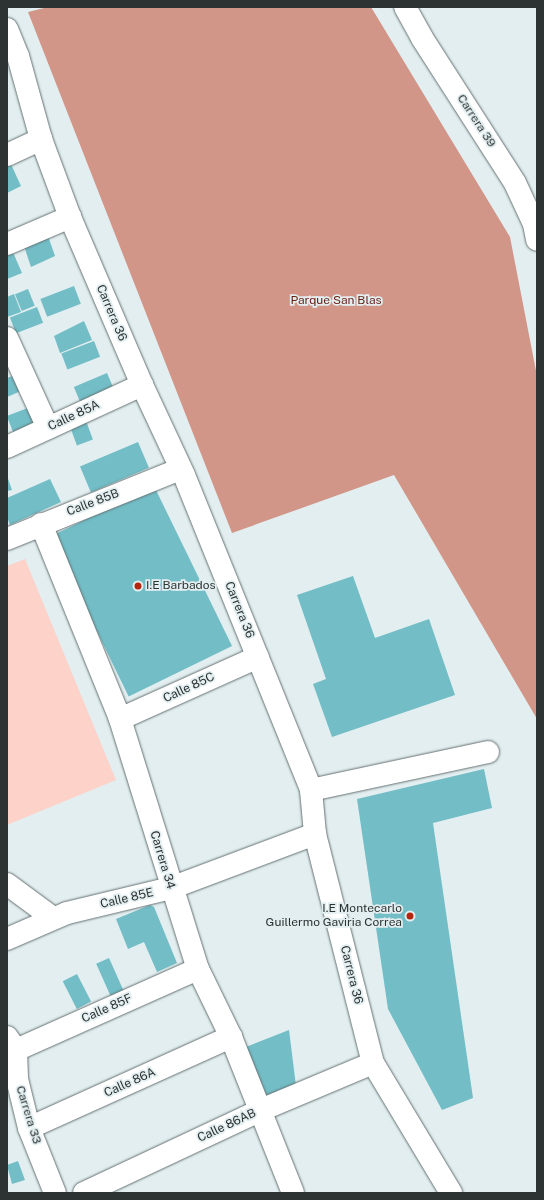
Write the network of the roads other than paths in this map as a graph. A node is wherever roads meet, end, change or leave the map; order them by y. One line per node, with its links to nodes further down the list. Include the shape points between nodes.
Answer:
1 (405, 7): 7 (street, Carrera 39, via 422,38 516,182 534,224)
2 (7, 30): 3 (street, Carrera 36)
3 (12, 57): 4 (street, Carrera 36)
4 (41, 139): 5 (street); 6 (street, Carrera 36)
5 (7, 155)
6 (70, 217): 8 (street); 10 (street, Carrera 36)
7 (537, 240)
8 (7, 244)
9 (7, 338): 11 (street)
10 (142, 385): 11 (street, Calle 85A); 13 (street, Carrera 36)
11 (48, 428): 12 (street, Calle 85A)
12 (7, 447)
13 (180, 469): 14 (street, Calle 85B); 16 (street, Carrera 36)
14 (41, 524): 15 (street, Calle 85B); 17 (street, Carrera 34)
15 (7, 539)
16 (258, 657): 17 (street, Calle 85C); 19 (street, Carrera 36)
17 (120, 719): 22 (street, Carrera 34)
18 (488, 752): 19 (street)
19 (311, 790): 20 (street, Carrera 36)
20 (315, 834): 22 (street, Calle 85E); 28 (street, Carrera 36)
21 (7, 884): 23 (street)
22 (171, 888): 23 (street, Calle 85E); 25 (street, Carrera 34)
23 (53, 918): 24 (street, Calle 85E)
24 (7, 939)
25 (198, 969): 26 (street, Carrera 34); 27 (street, Calle 85F)
26 (231, 1037): 30 (street, Carrera 34); 31 (street, Calle 86A)
27 (12, 1043): 29 (street, Carrera 33)
28 (373, 1063): 30 (street, Calle 86AB); 35 (street, Carrera 36)
29 (12, 1081): 31 (street, Carrera 33)
30 (262, 1110): 32 (street, Carrera 34); 34 (street, Calle 86AB)
31 (29, 1128): 33 (street, Carrera 33)
32 (286, 1190)
33 (54, 1193)
34 (84, 1193)
35 (451, 1193)

